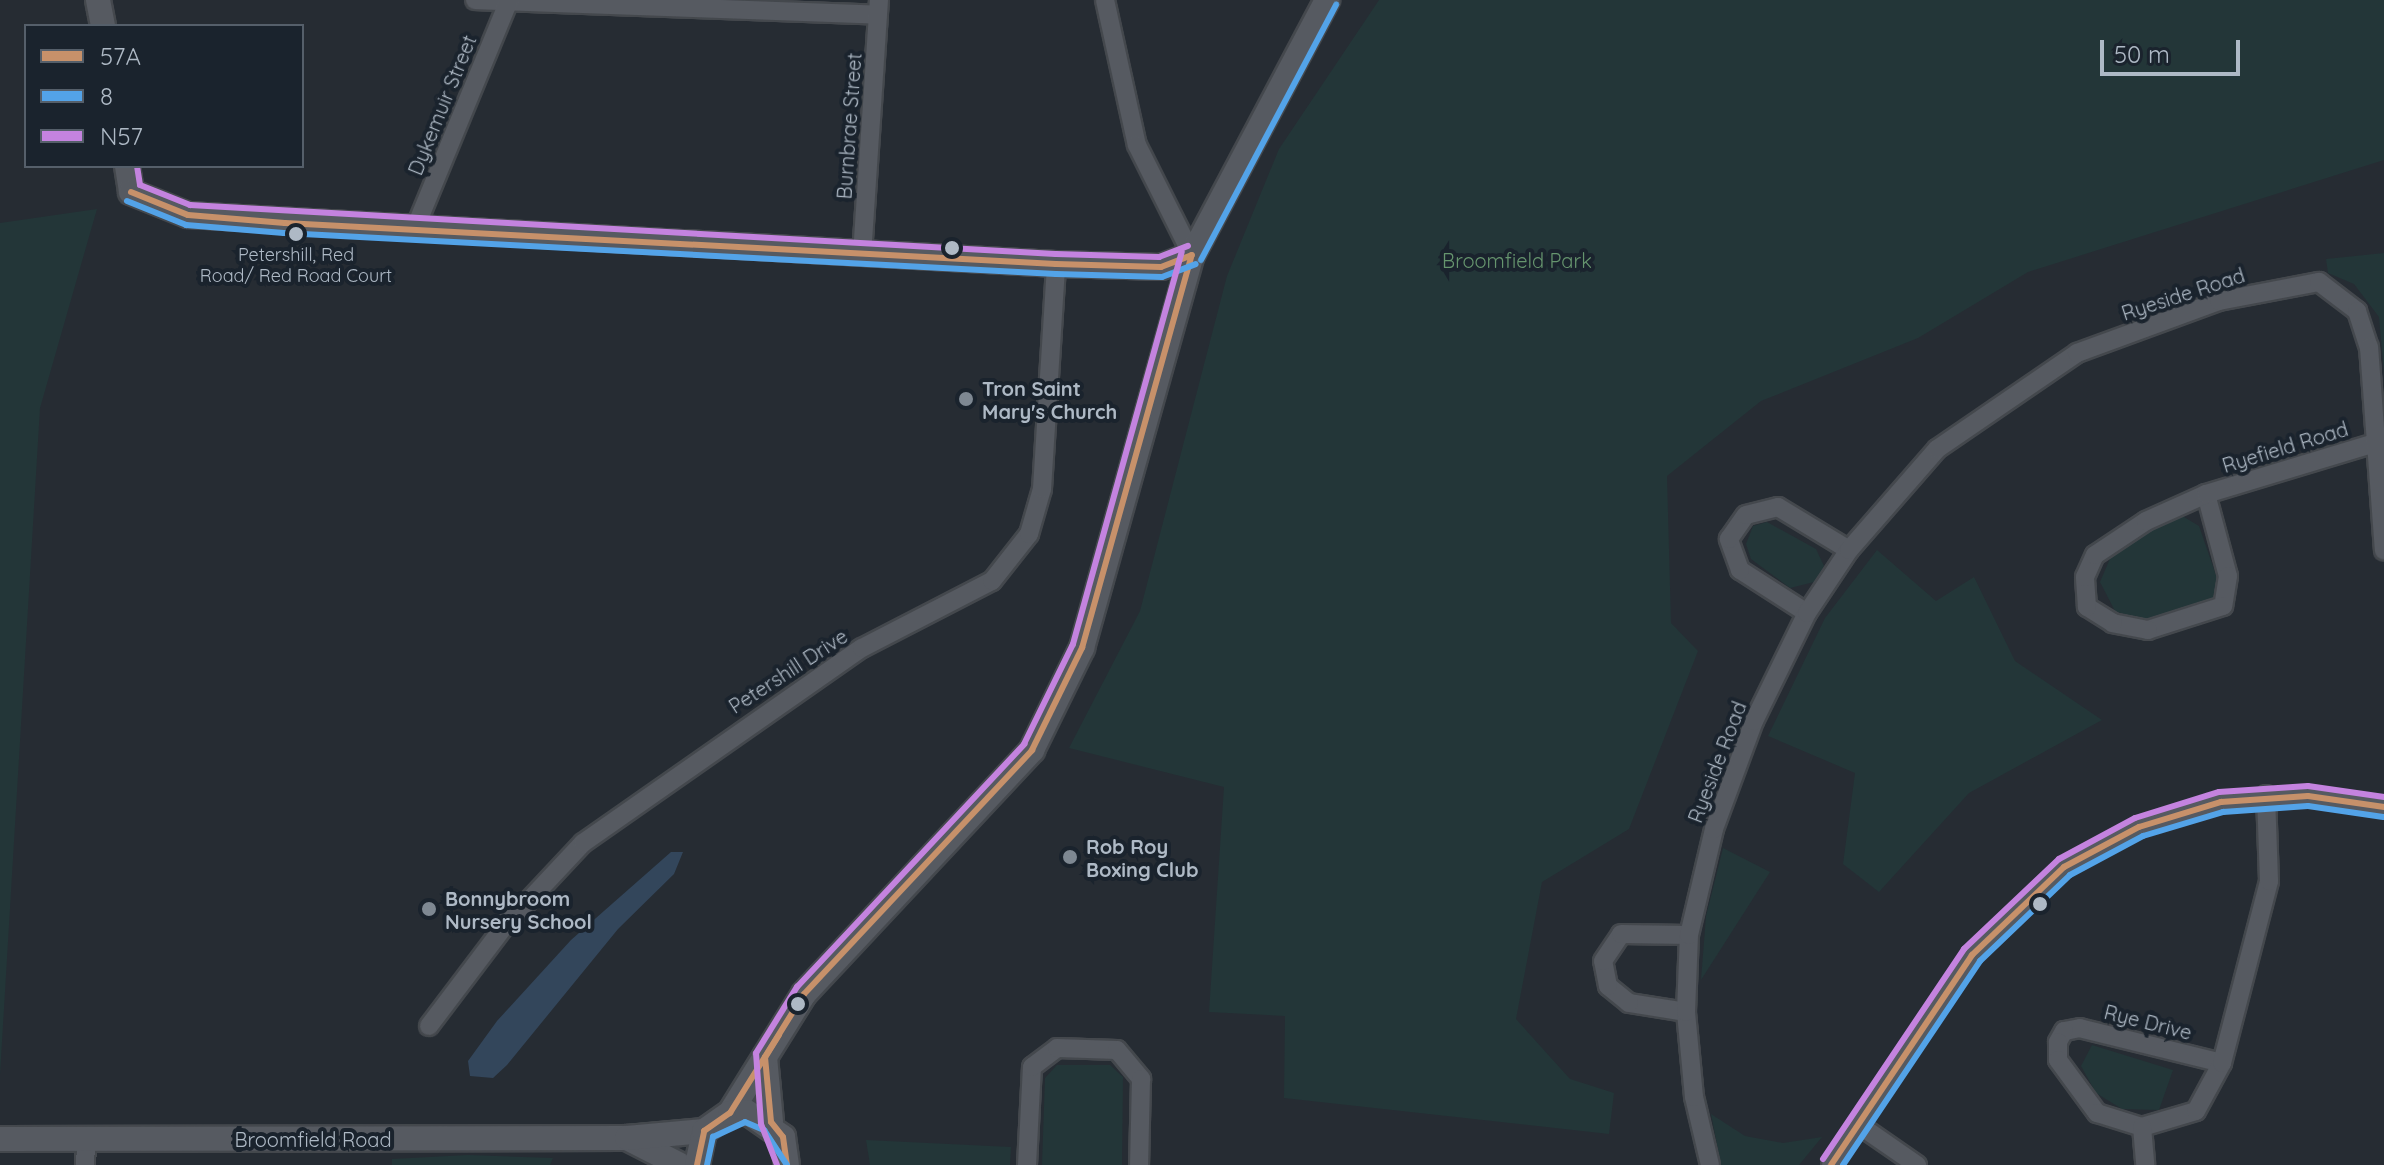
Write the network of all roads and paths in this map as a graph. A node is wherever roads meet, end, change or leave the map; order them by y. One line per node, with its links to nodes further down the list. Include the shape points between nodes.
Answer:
1 (98, 0): 8 (street)
2 (475, 0): 5 (street)
3 (1105, 0): 12 (street, via 1137,145)
4 (1327, 0): 12 (street)
5 (509, 1): 6 (street); 10 (street, Dykemuir Street)
6 (690, 2): 7 (street)
7 (879, 7): 11 (street, Burnbrae Street)
8 (103, 24)
9 (127, 168): 10 (street, via 131,192 188,215)
10 (416, 226): 11 (street)
11 (862, 255): 13 (street)
12 (1192, 255): 13 (street, via 1161,267); 24 (street, via 1082,648 1032,750 804,994)
13 (1056, 264): 23 (street, Petershill Drive, via 1042,489 1029,534 992,581 862,648 583,843 504,927)
14 (2378, 442): 15 (street, Ryefield Road); 16 (street, Ryeside Road, via 2369,347 2357,311 2319,282 2271,289 2077,353 1937,449); 17 (street, Ryeside Road)
15 (2206, 494): 15 (street, Ryefield Road, via 2146,521 2095,555 2085,577 2087,607 2113,623 2148,630 2223,606 2228,576)
16 (1849, 550): 18 (street, Ryeside Road); 18 (street, via 1778,507 1746,515 1729,539 1740,570)
17 (2384, 550)
18 (1807, 613): 21 (street, Ryeside Road, via 1754,721 1714,829)
19 (2266, 795): 20 (street); 25 (street, via 2269,881); 28 (street, via 2139,827 2030,893 1972,955)
20 (2384, 807)
21 (1689, 935): 22 (street, Ryeside Road); 22 (street, via 1621,934 1603,961 1608,986 1629,1003)
22 (1686, 1012): 39 (street, Ryeside Road)
23 (429, 1026)
24 (765, 1057): 26 (street); 27 (street)
25 (2222, 1063): 29 (street, via 2196,1111); 29 (street, Rye Drive, via 2080,1028 2064,1031 2058,1060 2079,1094 2097,1113)
26 (730, 1113): 27 (street); 30 (street)
27 (771, 1122): 34 (street)
28 (1862, 1127): 40 (street); 41 (street)
29 (2142, 1127): 42 (street)
30 (704, 1131): 31 (street, Broomfield Road); 36 (street)
31 (627, 1138): 33 (street, Broomfield Road, via 534,1133); 35 (street, Broomfield Road)
32 (0, 1139): 33 (street, Broomfield Road)
33 (85, 1154)
34 (791, 1162)
35 (680, 1165)
36 (697, 1165)
37 (1027, 1165): 38 (street, via 1032,1067 1057,1048 1117,1050 1141,1079)
38 (1139, 1165)
39 (1710, 1165)
40 (1831, 1165)
41 (1917, 1165)
42 (2145, 1165)

